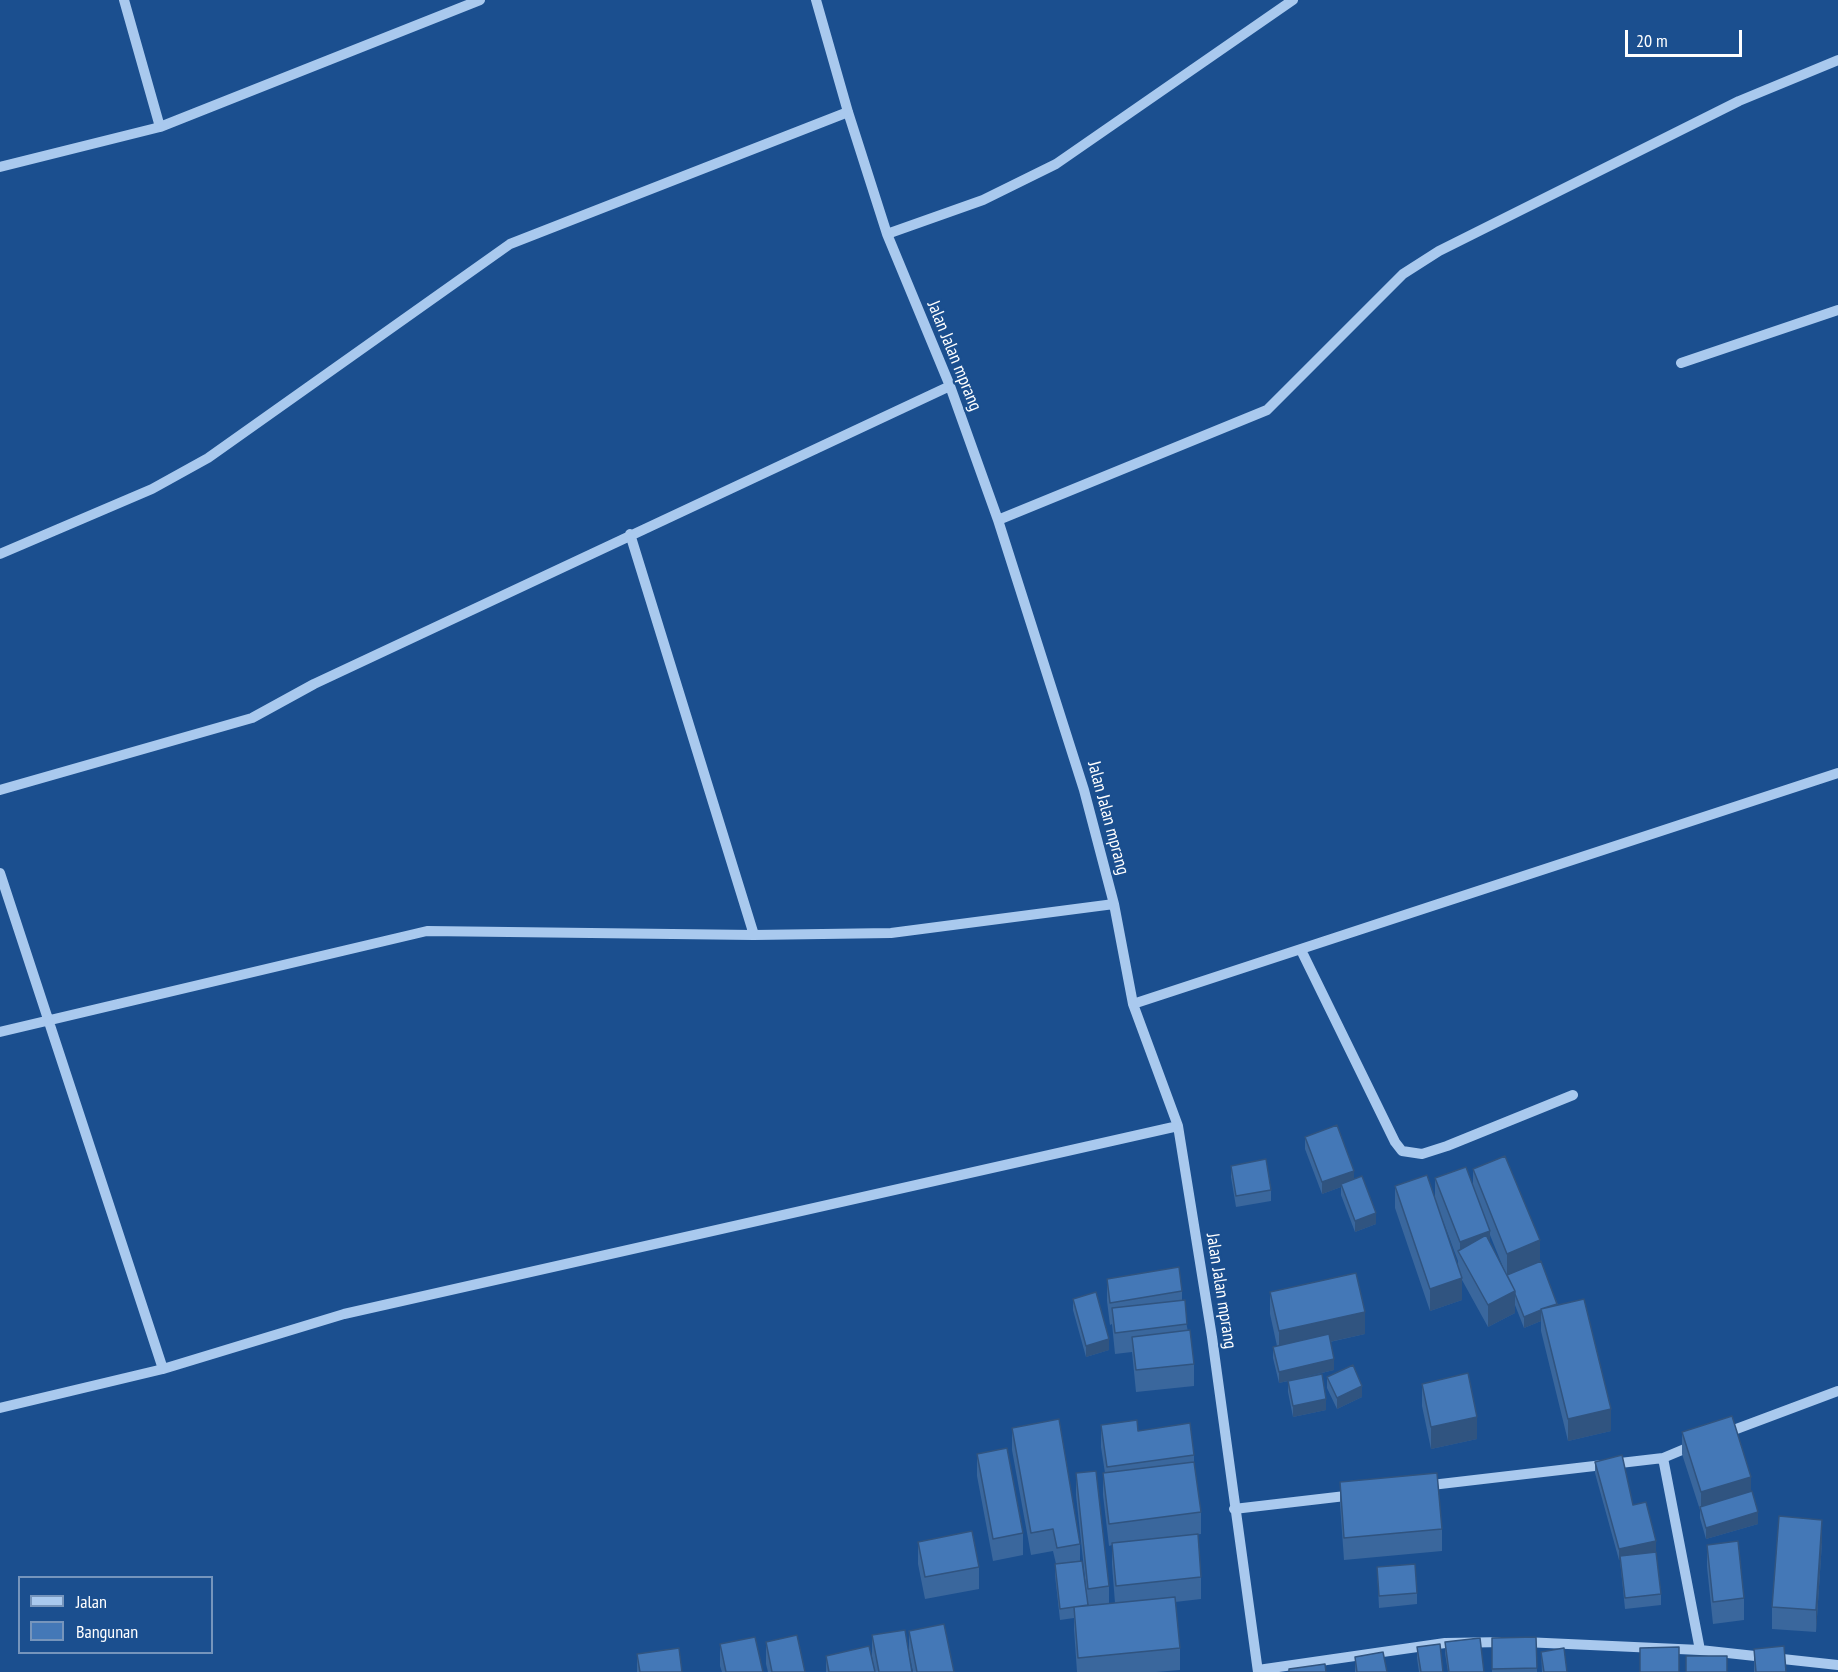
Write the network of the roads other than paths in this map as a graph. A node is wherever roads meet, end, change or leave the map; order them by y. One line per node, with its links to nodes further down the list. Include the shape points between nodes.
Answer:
1 (124, 0): 7 (street)
2 (480, 0): 7 (street)
3 (816, 0): 6 (street, Jalan Jalan mprang)
4 (1293, 0): 9 (street, via 1056,164 983,200)
5 (1838, 60): 13 (street, via 1739,101 1439,251 1403,274 1267,410)
6 (848, 112): 9 (street, Jalan Jalan mprang); 15 (street, via 510,244 208,458 153,489)
7 (160, 127): 8 (street)
8 (0, 167)
9 (887, 234): 12 (street, Jalan Jalan mprang)
10 (1838, 310): 11 (street)
11 (1681, 363)
12 (950, 386): 13 (street, Jalan Jalan mprang); 14 (street)
13 (998, 520): 19 (street, Jalan Jalan mprang, via 1084,790)
14 (630, 534): 17 (street, via 314,684 252,718); 20 (street)
15 (0, 554)
16 (1838, 773): 21 (street)
17 (0, 790)
18 (0, 873): 23 (street)
19 (1114, 904): 20 (street, via 891,933); 22 (street, Jalan Jalan mprang)
20 (754, 935): 23 (street, via 427,931)
21 (1301, 950): 22 (street); 25 (street, via 1402,1151 1422,1154 1447,1146)
22 (1133, 1004): 26 (street, Jalan Jalan mprang)
23 (49, 1020): 24 (street); 27 (street)
24 (0, 1032)
25 (1573, 1095)
26 (1178, 1126): 27 (street, via 344,1314); 33 (street, Jalan Jalan mprang, via 1212,1337)
27 (164, 1369): 29 (street)
28 (1838, 1391): 30 (street)
29 (0, 1408)
30 (1663, 1458): 31 (street); 34 (street)
31 (1413, 1488)
32 (1365, 1493): 33 (street)
33 (1234, 1509): 36 (street, Jalan Jalan mprang)
34 (1700, 1650): 35 (street); 36 (street, via 1560,1642 1445,1643)
35 (1838, 1665)
36 (1258, 1671)

